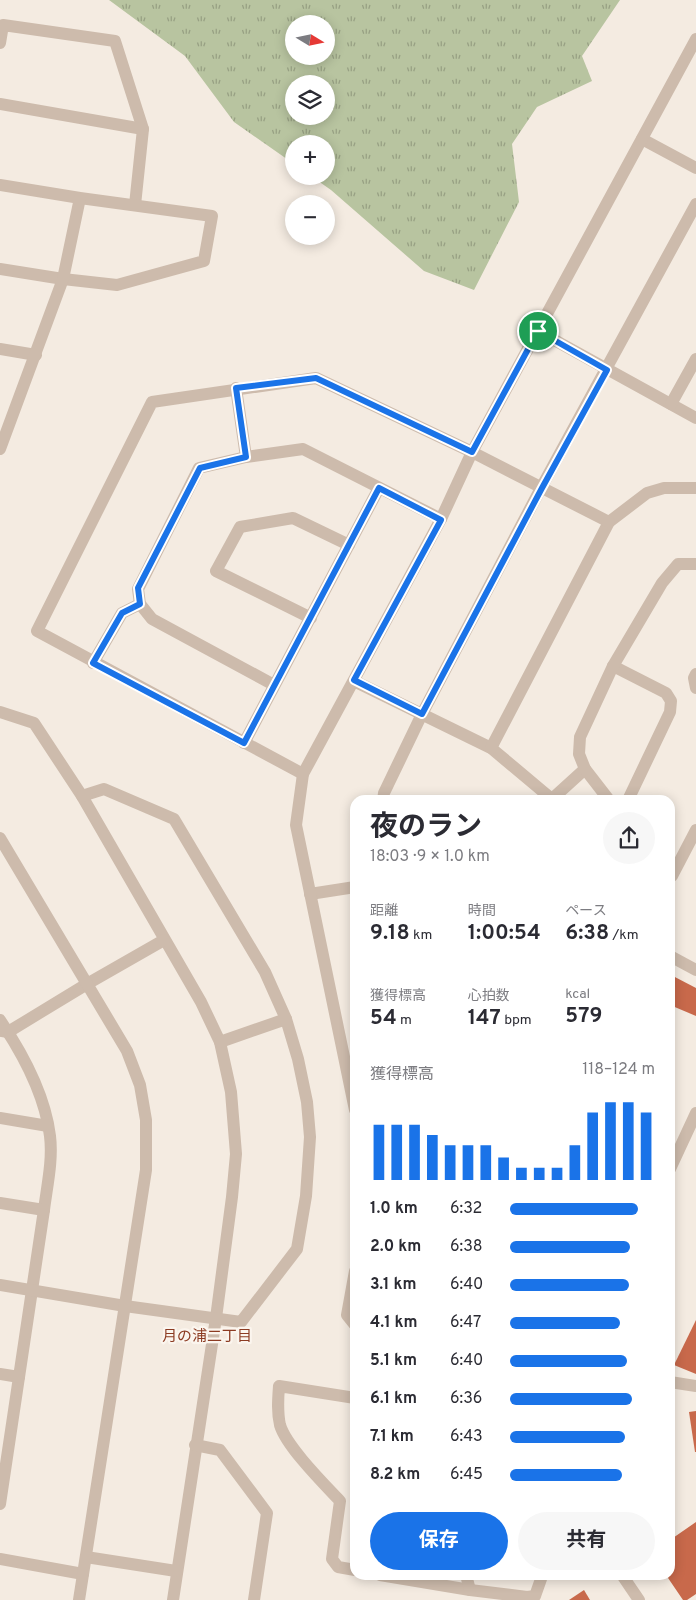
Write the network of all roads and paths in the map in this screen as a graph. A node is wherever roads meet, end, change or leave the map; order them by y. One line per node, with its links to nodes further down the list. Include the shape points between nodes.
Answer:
1 (696, 39): 5 (street)
2 (0, 43): 4 (street, via 3,25 115,41)
3 (0, 104): 4 (street)
4 (144, 129): 10 (street)
5 (642, 139): 6 (street); 13 (street)
6 (696, 168)
7 (0, 185): 8 (street)
8 (80, 198): 10 (street); 12 (street)
9 (696, 204): 17 (street)
10 (135, 205): 12 (street, via 212,216 204,261 117,285)
11 (0, 269): 12 (street)
12 (62, 279): 15 (street)
13 (538, 331): 17 (street); 23 (street)
14 (0, 349): 15 (street)
15 (36, 355): 21 (street)
16 (696, 359): 19 (street)
17 (607, 370): 19 (street); 26 (street)
18 (236, 388): 23 (street, via 316,378); 24 (street); 34 (street, via 152,402 36,631)
19 (671, 404): 20 (street)
20 (696, 418)
21 (3, 433): 22 (street)
22 (0, 449)
23 (472, 452): 26 (street); 28 (street)
24 (246, 457): 25 (street, via 303,449); 32 (street, via 200,468 138,588)
25 (379, 488): 28 (street); 30 (street)
26 (542, 488): 29 (street); 41 (street)
27 (696, 488): 29 (street, via 664,488 646,493)
28 (441, 520): 37 (street)
29 (609, 522): 43 (street)
30 (349, 546): 33 (street); 33 (street, via 293,518 240,528 216,571)
31 (696, 564): 35 (street, via 678,564 662,583)
32 (140, 604): 34 (street, via 122,613); 38 (street, via 152,619)
33 (311, 618): 38 (street)
34 (93, 663): 42 (street)
35 (613, 666): 44 (street, via 580,737 579,754); 50 (street, via 666,693 670,700 670,712)
36 (696, 674): 39 (street)
37 (354, 680): 41 (street); 45 (street)
38 (274, 685): 42 (street)
39 (696, 688)
40 (0, 712): 51 (street, via 34,723)
41 (422, 714): 43 (street); 46 (street)
42 (244, 743): 45 (street)
43 (491, 748): 47 (street)
44 (584, 769): 48 (street); 49 (street)
45 (303, 774): 56 (street, via 296,825)
46 (384, 795)
47 (547, 795)
48 (558, 795)
49 (605, 795)
50 (630, 795)
51 (82, 796): 57 (street); 61 (street, via 104,789 174,819 265,972)
52 (696, 830): 54 (street)
53 (0, 838): 60 (street)
54 (675, 870)
55 (350, 888): 56 (street)
56 (310, 894): 65 (street)
57 (164, 940): 60 (street); 64 (street, via 201,1002)
58 (675, 959): 59 (street)
59 (696, 970)
60 (87, 984): 63 (street); 76 (street, via 127,1051 140,1085 146,1120 146,1170)
61 (286, 1018): 64 (street); 77 (street, via 307,1102 310,1137 306,1196 297,1249 241,1322)
62 (0, 1020): 63 (street)
63 (4, 1031): 68 (street, via 37,1086)
64 (220, 1042): 77 (street, via 231,1092 236,1154)
65 (350, 1078)
66 (696, 1113): 69 (street)
67 (0, 1118): 68 (street)
68 (48, 1126): 72 (street, via 50,1170)
69 (693, 1129): 70 (street)
70 (675, 1160)
71 (0, 1202): 72 (street)
72 (44, 1210): 74 (street)
73 (0, 1285): 74 (street)
74 (32, 1290): 76 (street); 80 (street)
75 (350, 1298): 78 (street, via 347,1315)
76 (125, 1306): 77 (street); 86 (street)
77 (216, 1318): 84 (street)
78 (350, 1319)
79 (0, 1374): 80 (street)
80 (19, 1376): 85 (street)
81 (675, 1383): 82 (street)
82 (696, 1386)
83 (350, 1397): 88 (street, via 279,1386 277,1409 281,1427 296,1452 340,1501 332,1560 338,1567)
84 (195, 1445): 89 (street); 98 (street, via 220,1450 267,1513)
85 (0, 1504)
86 (86, 1557): 89 (street); 90 (street)
87 (0, 1560): 90 (street)
88 (350, 1569)
89 (176, 1571): 97 (street)
90 (83, 1574): 96 (street)
91 (411, 1580): 95 (street)
92 (467, 1580): 95 (street)
93 (541, 1580): 95 (street, via 535,1596)
94 (625, 1580): 99 (street)
95 (470, 1590)
96 (79, 1600)
97 (173, 1600)
98 (254, 1600)
99 (639, 1600)

